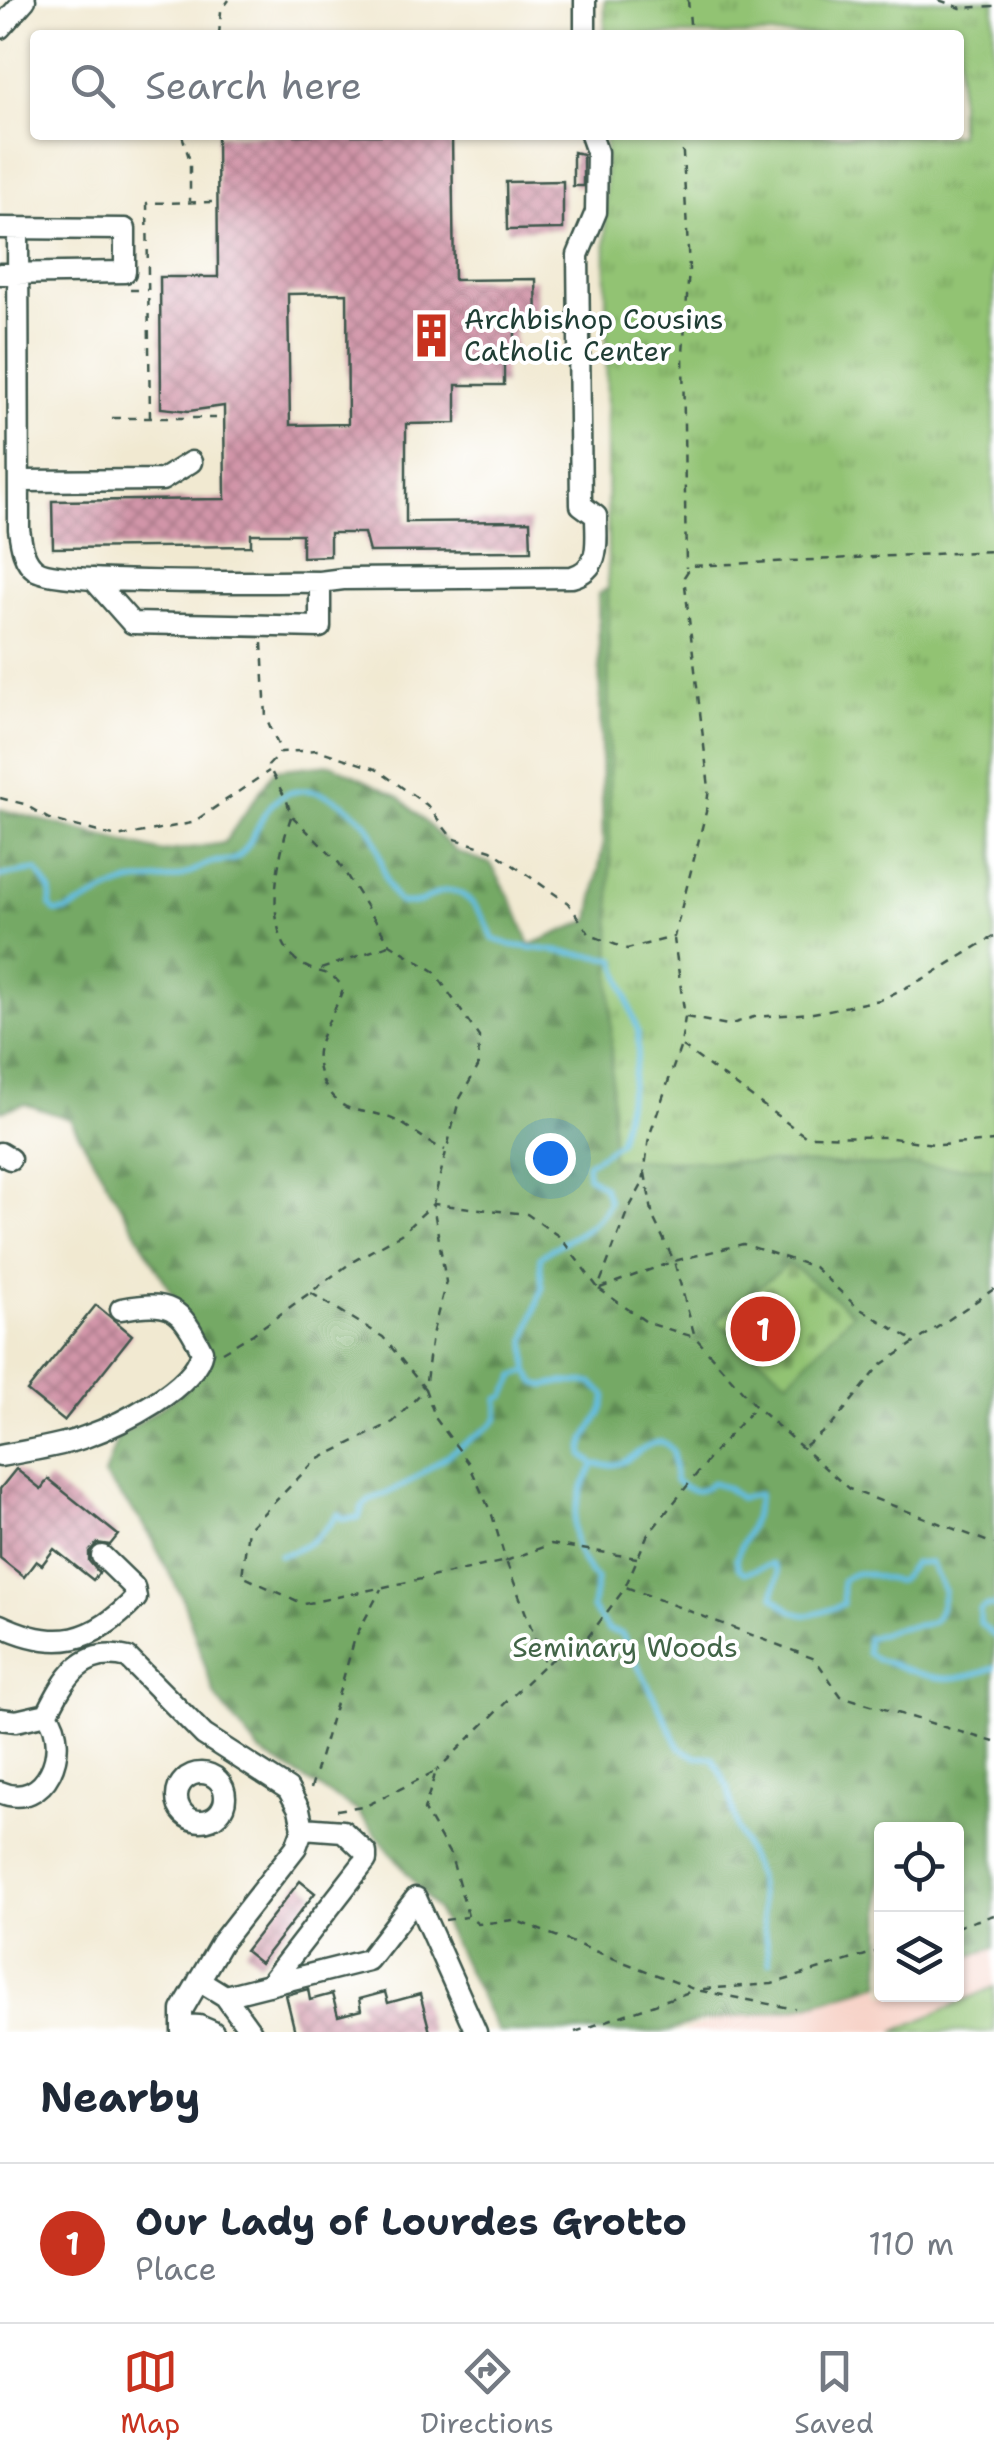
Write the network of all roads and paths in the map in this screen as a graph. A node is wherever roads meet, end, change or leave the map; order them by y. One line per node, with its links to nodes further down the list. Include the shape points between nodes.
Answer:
1 (25, 0): 7 (street)
2 (230, 0): 8 (path)
3 (585, 0): 9 (street)
4 (688, 0): 10 (path)
5 (939, 0): 6 (path, via 961,8)
6 (994, 6)
7 (0, 28)
8 (220, 30)
9 (586, 30)
10 (691, 30)
11 (184, 140): 14 (path)
12 (592, 140): 26 (street, via 596,212 578,255 581,505 596,516 593,564 572,577)
13 (682, 140): 24 (path, via 689,269 683,353)
14 (190, 202): 15 (path); 19 (path, via 147,202)
15 (218, 202)
16 (9, 228): 17 (street); 17 (street, via 125,229 125,272)
17 (9, 274): 22 (street)
18 (112, 418): 19 (path)
19 (150, 418): 20 (path)
20 (224, 418)
21 (191, 462): 22 (street, via 162,480)
22 (19, 481): 25 (street, via 27,560 50,576)
23 (994, 551): 24 (path)
24 (687, 570): 33 (path, via 709,788)
25 (93, 579): 26 (street); 27 (street, via 132,623)
26 (320, 582): 27 (street, via 320,628)
27 (262, 626): 28 (path, via 266,718)
28 (281, 752): 29 (path); 33 (path, via 318,750 376,769 427,806 452,838 491,850 568,904 590,935 627,949)
29 (270, 770): 30 (path, via 192,824 117,837 49,820); 31 (path)
30 (0, 798)
31 (291, 815): 34 (path, via 340,862); 35 (path, via 278,853 277,922 289,952)
32 (994, 936): 36 (path, via 880,1000 728,1025)
33 (674, 937): 36 (path)
34 (390, 944): 35 (path); 39 (path, via 434,971 479,1037 478,1067 459,1100)
35 (318, 970): 39 (path, via 335,976 343,988 318,1048 327,1091 342,1106 385,1116)
36 (685, 1017): 37 (path)
37 (681, 1045): 38 (path, via 805,1136 940,1145); 40 (path)
38 (994, 1141)
39 (446, 1150): 41 (path)
40 (644, 1170): 42 (path, via 653,1217); 43 (path)
41 (433, 1204): 43 (path, via 527,1214 560,1237); 45 (path, via 401,1234); 50 (path, via 446,1282)
42 (674, 1261): 43 (path); 47 (path); 48 (path, via 743,1244 814,1267 857,1306)
43 (598, 1288): 47 (path, via 648,1323)
44 (994, 1289): 48 (path)
45 (311, 1293): 49 (path); 50 (path, via 383,1337)
46 (121, 1309): 49 (street, via 150,1304 179,1312 202,1351)
47 (695, 1337): 51 (path)
48 (914, 1342): 52 (path, via 880,1366 832,1425)
49 (200, 1365): 53 (street, via 159,1400 112,1425 56,1446)
50 (425, 1389): 57 (path, via 492,1515); 58 (path, via 393,1422 314,1461 248,1529 242,1576 304,1604)
51 (756, 1406): 52 (path); 56 (path, via 647,1536)
52 (804, 1447): 54 (path, via 850,1488)
53 (0, 1456)
54 (994, 1544)
55 (102, 1556): 60 (street, via 134,1586 136,1598 114,1621 53,1642)
56 (637, 1558): 57 (path, via 551,1544); 59 (path)
57 (506, 1561): 58 (path); 61 (path)
58 (382, 1587): 70 (path, via 355,1638)
59 (626, 1587): 61 (path, via 588,1637); 64 (path, via 814,1659 840,1696)
60 (0, 1625)
61 (545, 1664): 66 (path)
62 (47, 1714): 63 (street); 65 (street, via 81,1664 112,1654 128,1658 204,1734); 68 (street, via 59,1742 47,1778 20,1797)
63 (0, 1720)
64 (994, 1742)
65 (248, 1763): 67 (street); 70 (street, via 288,1789)
66 (436, 1771): 69 (path, via 368,1805); 72 (path, via 424,1810 451,1856)
67 (219, 1781)
68 (0, 1792)
69 (334, 1811)
70 (302, 1822): 76 (street, via 296,1847); 77 (street, via 343,1831 366,1860)
71 (994, 1915): 74 (path)
72 (468, 1916): 73 (path); 78 (path, via 478,1924 514,1920)
73 (428, 1922): 77 (street, via 416,1898 368,1960); 84 (street)
74 (964, 1924)
75 (874, 1952): 78 (path, via 772,1984)
76 (199, 1980): 79 (street); 81 (street, via 182,2010)
77 (269, 1985): 79 (street)
78 (696, 1990): 80 (path); 85 (path)
79 (225, 1996): 83 (street)
80 (795, 2010)
81 (182, 2028): 82 (street)
82 (214, 2032)
83 (252, 2032)
84 (476, 2032)
85 (574, 2032)

